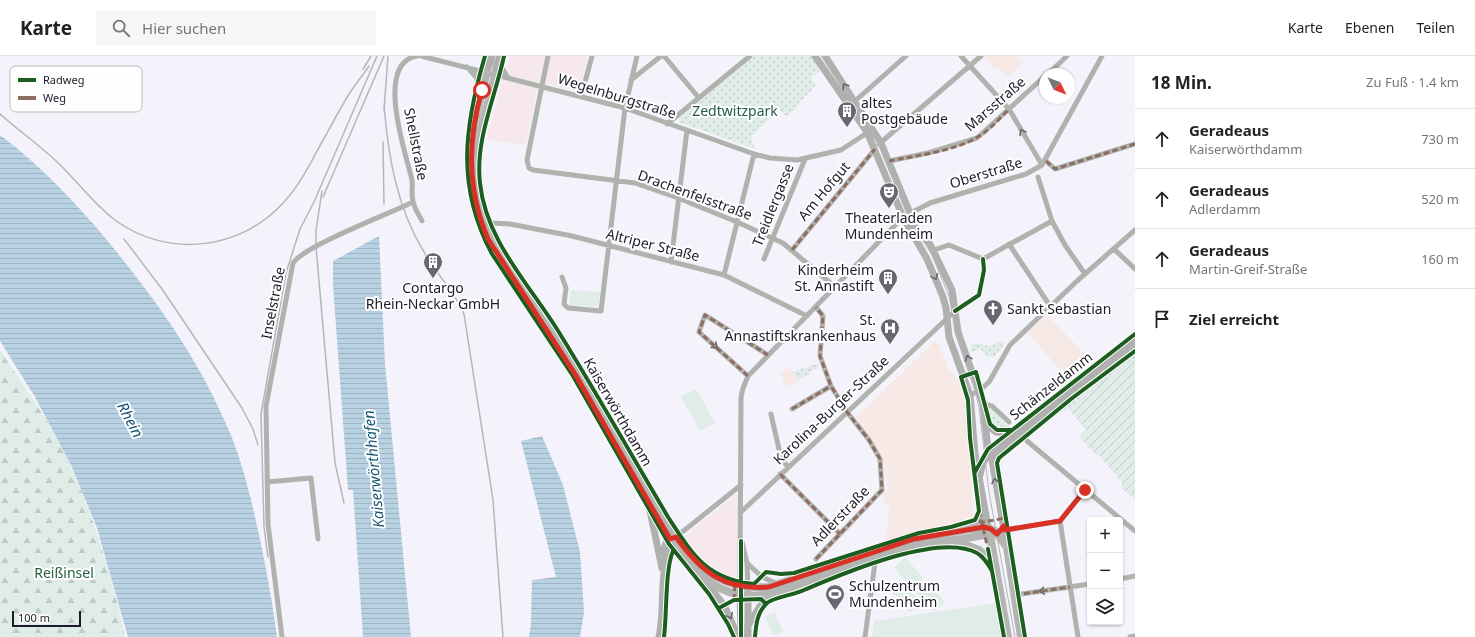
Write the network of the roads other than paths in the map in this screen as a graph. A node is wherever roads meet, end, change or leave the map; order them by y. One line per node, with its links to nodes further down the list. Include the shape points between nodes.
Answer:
1 (416, 56): 43 (street, Shellstraße, via 407,59 399,68 395,84 402,148 412,181)
2 (421, 56): 3 (street)
3 (429, 56): 18 (street)
4 (548, 56): 23 (street)
5 (592, 56): 25 (street)
6 (638, 56): 21 (street)
7 (663, 56): 21 (street); 26 (street)
8 (750, 56): 26 (street)
9 (815, 56): 32 (street)
10 (906, 56): 27 (street)
11 (961, 56): 17 (street)
12 (981, 56): 17 (street, Am Hofgut)
13 (1067, 56): 19 (street)
14 (1102, 56): 39 (street)
15 (828, 57): 27 (street, one-way to 15)
16 (494, 65): 18 (street); 20 (street); 20 (street, Wegelnburgstraße); 24 (main road, Kaiserwörthdamm); 49 (main road, Kaiserwörthdamm, via 475,167 478,197)
17 (970, 66): 29 (street); 33 (street, Am Hofgut)
18 (466, 67): 24 (street, via 476,77)
19 (1054, 68)
20 (508, 78): 23 (street, Wegelnburgstraße)
21 (632, 80): 28 (street)
22 (1039, 82): 29 (street, Marsstraße)
23 (541, 86): 25 (street, Wegelnburgstraße); 41 (street, Drachenfelsstraße, via 527,160 528,168)
24 (482, 90): 92 (main road, Kaiserwörthdamm, via 470,152 474,199 480,220 494,252 575,374)
25 (582, 97): 28 (street, Wegelnburgstraße)
26 (699, 98): 30 (street)
27 (855, 101): 32 (street)
28 (625, 108): 30 (street, Wegelnburgstraße); 41 (street)
29 (1009, 109): 38 (street, Marsstraße, via 986,131 971,141); 39 (street, one-way to 29)
30 (667, 124): 31 (street, Wegelnburgstraße)
31 (687, 130): 36 (street, Wegelnburgstraße); 42 (street)
32 (870, 130): 33 (street); 35 (street); 37 (street, Wegelnburgstraße, via 841,150)
33 (881, 143): 35 (street, Am Hofgut); 38 (street)
34 (1135, 144): 39 (street, via 1055,169)
35 (875, 148): 45 (street); 55 (street, Am Hofgut)
36 (754, 154): 37 (street, Wegelnburgstraße, via 792,160); 48 (street)
37 (805, 159): 51 (street, Treidlergasse)
38 (889, 161): 44 (street)
39 (1044, 163): 44 (street, Oberstraße, via 1026,174 930,203)
40 (1038, 177): 47 (street)
41 (618, 181): 42 (street, Drachenfelsstraße, via 635,183); 53 (street)
42 (678, 198): 48 (street, Drachenfelsstraße); 58 (street)
43 (413, 202): 46 (street, Shellstraße); 89 (street, Inselstraße, via 310,250 296,258 293,263 266,406)
44 (910, 213): 45 (street, Oberstraße); 56 (street, via 913,226)
45 (903, 218): 63 (street, Oberstraße); 68 (street, one-way to 68, via 934,275 945,302)
46 (422, 221)
47 (1052, 221): 52 (street); 60 (street)
48 (737, 222): 51 (street, Drachenfelsstraße); 61 (street)
49 (486, 225): 53 (street, Altriper Straße, via 510,224); 103 (main road, Kaiserwörthdamm, via 502,255 579,371)
50 (1135, 230): 54 (street)
51 (772, 238): 55 (street, Drachenfelsstraße); 57 (street, Treidlergasse)
52 (1009, 244): 56 (street, via 982,259 949,245); 64 (street)
53 (609, 246): 58 (street, Altriper Straße); 62 (street, via 601,311 568,308 564,304 566,288)
54 (1114, 249): 59 (street); 60 (street)
55 (792, 250): 63 (street, Drachenfelsstraße)
56 (934, 250): 66 (street, via 952,290)
57 (764, 260)
58 (671, 262): 61 (street, Altriper Straße)
59 (1135, 270)
60 (1085, 274): 64 (street)
61 (724, 275): 67 (street, Altriper Straße)
62 (562, 277)
63 (835, 287): 65 (street, Oberstraße)
64 (1050, 306): 74 (street, via 1007,348 989,382)
65 (816, 307): 67 (street, Oberstraße); 73 (street, via 824,316 820,356)
66 (955, 311): 68 (street, Karolina-Burger-Straße); 74 (street, one-way to 66, via 958,332)
67 (807, 316): 71 (street, Oberstraße)
68 (947, 319): 75 (street, via 949,337); 78 (street, Karolina-Burger-Straße)
69 (1135, 338): 82 (street, Schänzeldamm)
70 (1135, 346): 85 (street, Schänzeldamm)
71 (768, 355): 72 (street, Oberstraße); 72 (street, one-way to 72, via 705,315 699,332)
72 (748, 376): 90 (street, via 742,397)
73 (831, 386): 77 (street); 78 (street)
74 (979, 391): 75 (street); 76 (street)
75 (970, 395): 84 (street)
76 (983, 404): 80 (street); 81 (street, via 992,406)
77 (792, 409)
78 (848, 412): 86 (street, Karolina-Burger-Straße); 101 (street, Adlerstraße, via 880,459 882,490)
79 (771, 414): 86 (street, via 781,458)
80 (984, 422): 82 (street, via 996,432); 85 (street)
81 (1009, 422)
82 (1012, 434): 85 (street, Schänzeldamm)
83 (1027, 441): 91 (street)
84 (976, 446): 85 (street); 87 (street, via 976,463)
85 (989, 457): 87 (street, Schänzeldamm); 95 (street, one-way to 85)
86 (788, 467): 88 (street, Karolina-Burger-Straße)
87 (980, 472): 93 (street)
88 (780, 474): 94 (street, Karolina-Burger-Straße); 101 (street)
89 (267, 482): 102 (street, via 311,478); 125 (street, Inselstraße, via 268,524)
90 (741, 485): 94 (street); 103 (street)
91 (1085, 490): 96 (street); 100 (street)
92 (648, 502): 103 (main road, Kaiserwörthdamm); 108 (street)
93 (984, 505): 97 (street, via 978,521); 99 (street)
94 (741, 512): 105 (street)
95 (1002, 520): 98 (street); 99 (street)
96 (1060, 521): 98 (street); 119 (street)
97 (968, 529): 99 (main road); 107 (main road, via 914,539)
98 (1005, 530): 106 (street)
99 (991, 531): 104 (main road); 106 (main road); 111 (main road)
100 (1135, 531)
101 (840, 534): 109 (street, Adlerstraße)
102 (318, 539)
103 (673, 540): 108 (street, via 664,547); 112 (main road, via 689,565); 115 (street); 120 (main road, via 709,573)
104 (952, 540): 107 (main road); 111 (main road, via 979,550)
105 (741, 541): 110 (street); 120 (street)
106 (1007, 547): 122 (main road)
107 (876, 554): 117 (main road); 121 (main road); 129 (street)
108 (661, 559): 115 (street)
109 (816, 559)
110 (747, 563): 117 (street, via 762,577); 120 (street)
111 (995, 565): 130 (main road)
112 (700, 575): 120 (main road, via 719,588); 127 (street, one-way to 127, via 724,605)
113 (1135, 576): 114 (street); 116 (street)
114 (1123, 578)
115 (663, 579): 126 (street, via 663,610)
116 (1135, 580)
117 (781, 584): 120 (main road)
118 (1087, 584): 119 (street)
119 (1070, 587): 122 (street, one-way to 122); 132 (street)
120 (744, 591): 121 (main road); 123 (street); 127 (street)
121 (771, 594): 123 (street, via 756,611)
122 (1014, 595): 131 (main road)
123 (748, 626): 128 (street)
124 (1135, 636): 133 (street)
125 (282, 637)
126 (659, 637)
127 (740, 637)
128 (748, 637)
129 (865, 637)
130 (1008, 637)
131 (1021, 637)
132 (1078, 637)
133 (1130, 637)

